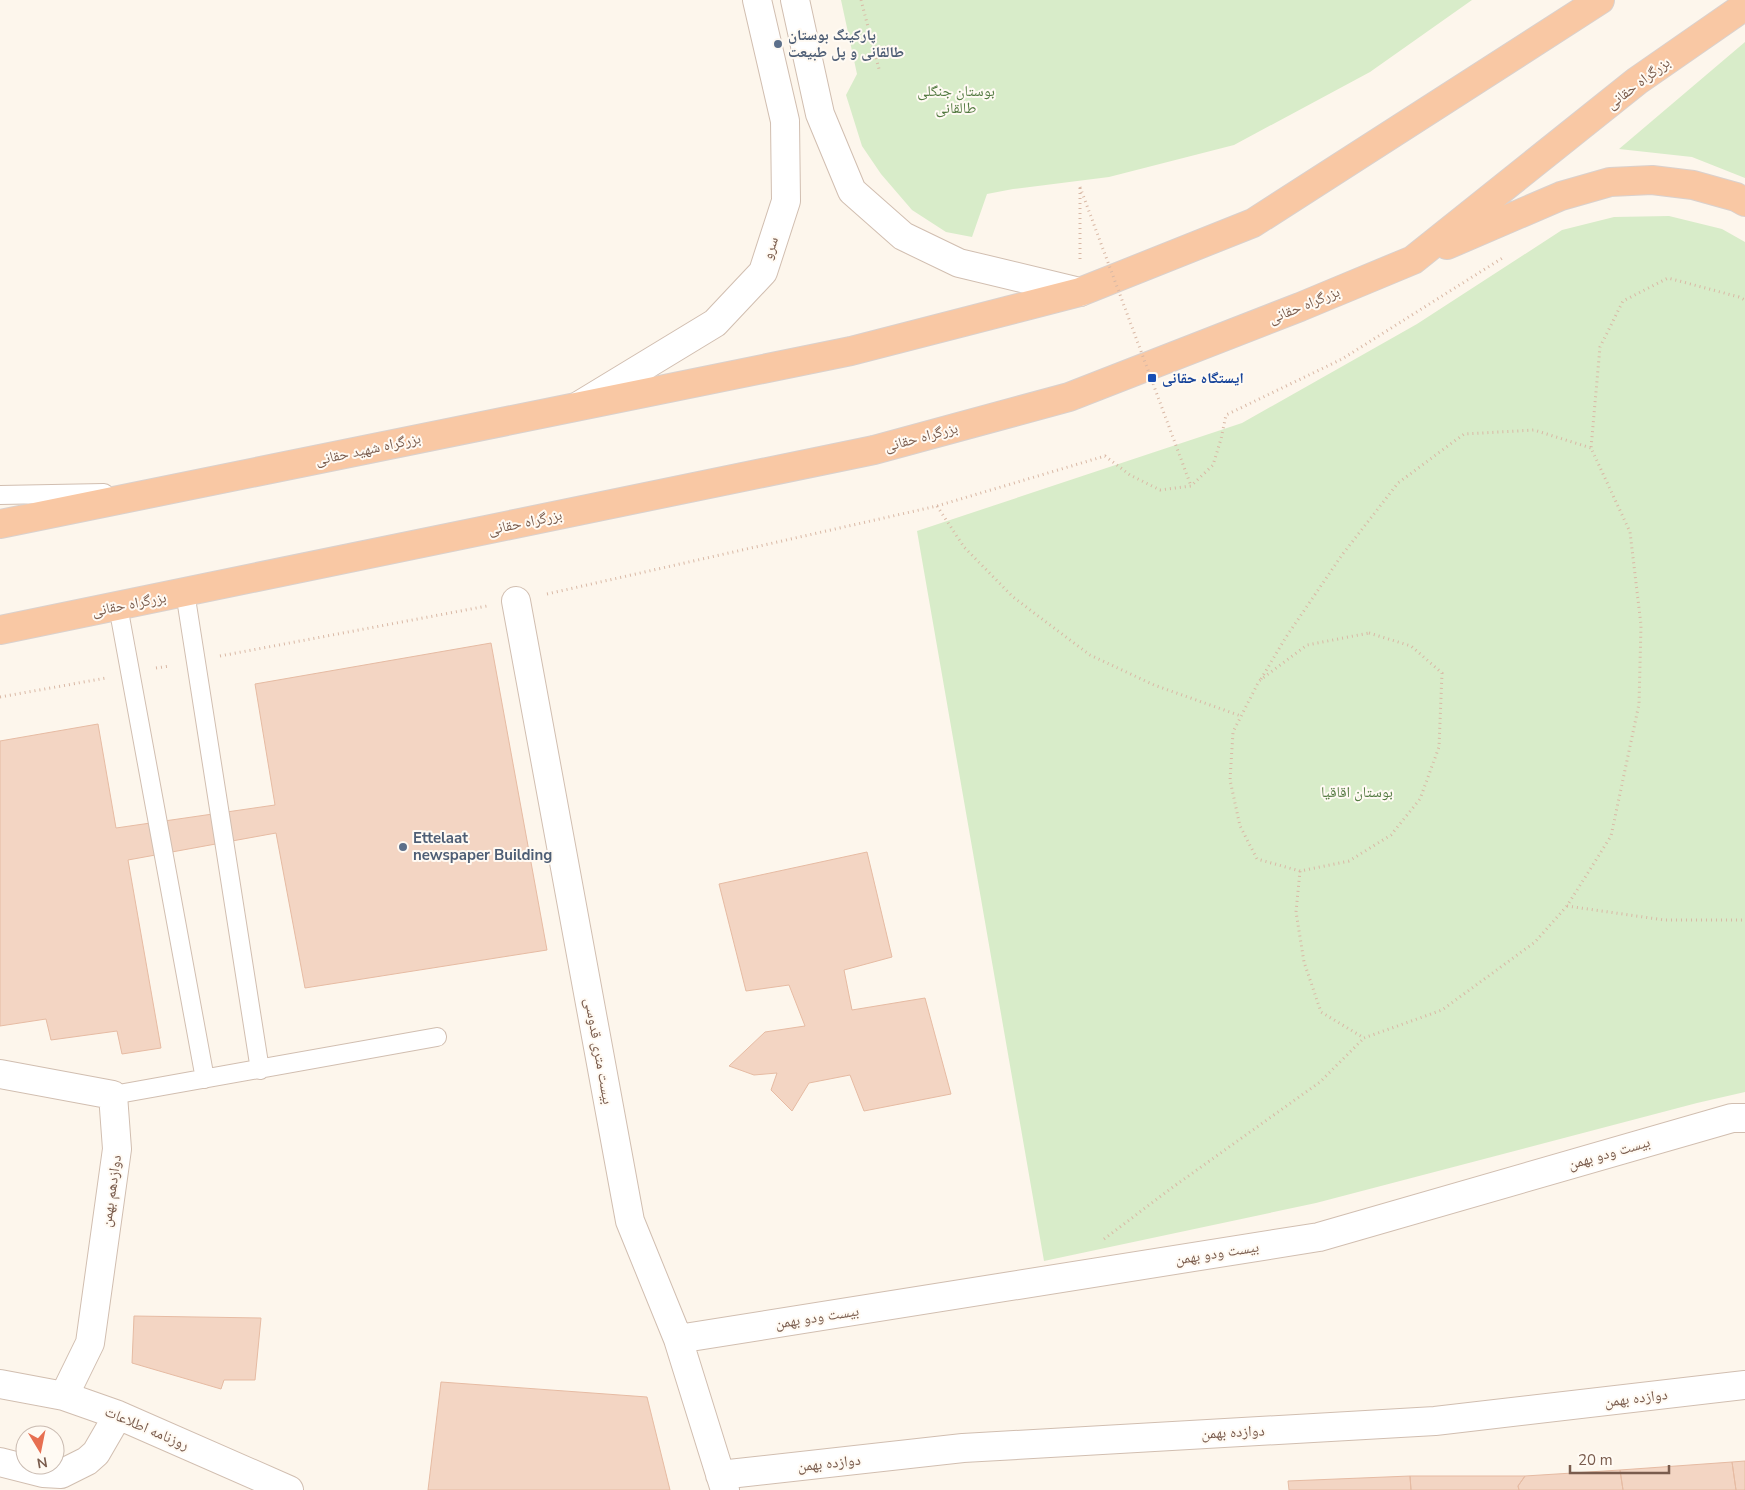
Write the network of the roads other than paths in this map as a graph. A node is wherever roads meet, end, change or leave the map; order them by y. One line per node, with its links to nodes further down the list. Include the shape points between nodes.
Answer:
1 (758, 0): 8 (street, سرو, via 785,121 786,201 763,272 715,323)
2 (795, 0): 7 (street, via 820,114 852,191 903,236 959,264)
3 (1600, 0): 7 (highway, via 1253,223)
4 (1745, 6): 6 (highway, بزرگراه حقانی, via 1637,81)
5 (1745, 202): 6 (highway, via 1694,185 1652,180 1610,182 1561,196)
6 (1413, 260): 12 (highway, بزرگراه حقانی, via 1069,397 864,452)
7 (1080, 292): 8 (highway, via 851,351)
8 (580, 405): 9 (highway, بزرگراه شهید حقانی)
9 (157, 492): 10 (lane); 11 (highway)
10 (0, 495)
11 (0, 524)
12 (185, 592): 14 (highway, بزرگراه حقانی); 17 (lane)
13 (516, 601): 22 (street, بیست متری قدوسی, via 630,1221)
14 (118, 606): 15 (highway, بزرگراه حقانی); 19 (lane)
15 (0, 630)
16 (437, 1037): 17 (lane)
17 (260, 1070): 19 (lane)
18 (0, 1074): 20 (street)
19 (205, 1079): 20 (lane)
20 (113, 1095): 25 (street, دوازدهم بهمن, via 117,1149 90,1344)
21 (1745, 1118): 22 (street, بیست ودو بهمن, via 1732,1118 1320,1237)
22 (678, 1339): 28 (street, بیست متری قدوسی)
23 (0, 1384): 25 (street, روزنامه اطلاعات)
24 (1745, 1385): 28 (street, دوازده بهمن, via 1435,1421 963,1448)
25 (64, 1396): 26 (street, روزنامه اطلاعات)
26 (118, 1415): 27 (street, via 96,1453 61,1474); 29 (street, روزنامه اطلاعات)
27 (0, 1462)
28 (722, 1482)
29 (289, 1490)

